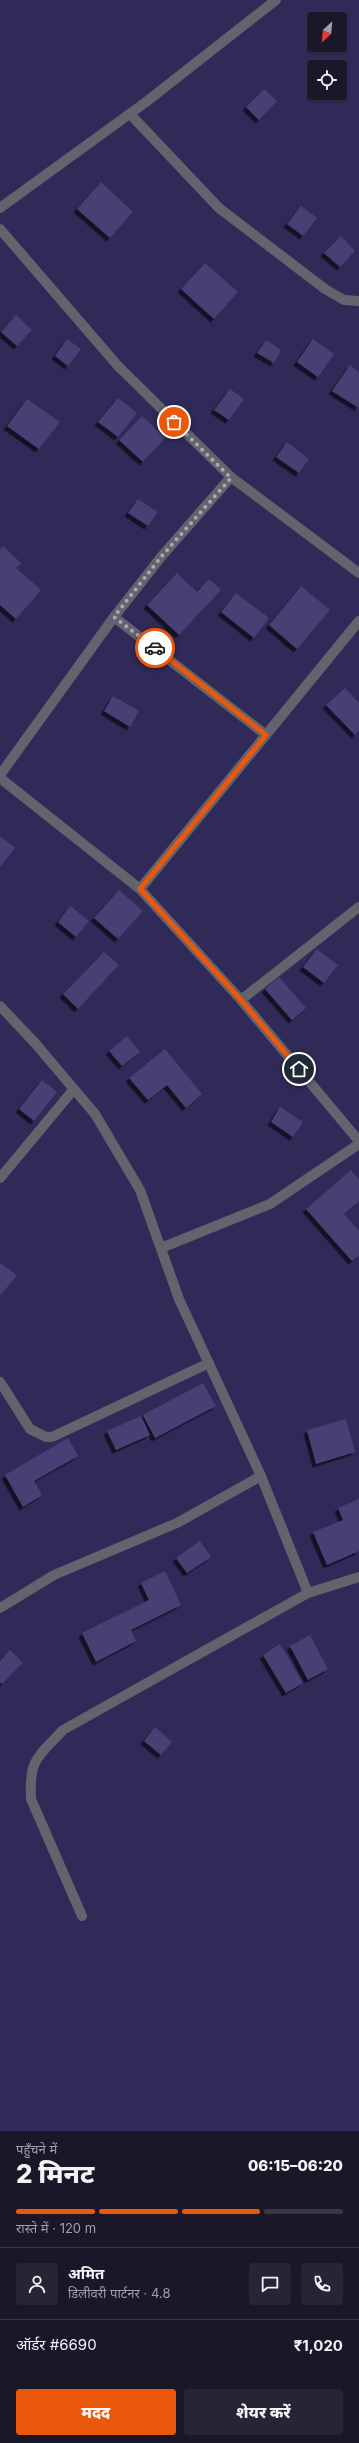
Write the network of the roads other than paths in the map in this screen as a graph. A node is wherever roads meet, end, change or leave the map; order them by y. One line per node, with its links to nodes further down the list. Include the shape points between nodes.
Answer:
1 (276, 0): 2 (street)
2 (130, 114): 3 (street); 5 (street, via 219,208 325,289 344,300)
3 (0, 208)
4 (0, 229): 6 (street, via 118,366)
5 (359, 300)
6 (231, 478): 7 (street); 8 (street, via 161,557)
7 (359, 573)
8 (114, 617): 10 (street); 11 (street)
9 (359, 621): 10 (street)
10 (266, 735): 12 (street)
11 (0, 776): 12 (street)
12 (140, 889): 14 (street)
13 (359, 907): 14 (street)
14 (241, 1000): 17 (street)
15 (0, 1006): 16 (street)
16 (74, 1089): 19 (street); 20 (street, via 95,1114 140,1190)
17 (359, 1141)
18 (359, 1144): 20 (street, via 270,1204)
19 (0, 1178)
20 (161, 1248): 21 (street, via 180,1299)
21 (209, 1362): 22 (street, via 52,1437 46,1437 30,1429); 23 (street)
22 (0, 1382)
23 (261, 1476): 25 (street); 26 (street, via 177,1523 54,1575)
24 (359, 1577): 25 (street)
25 (308, 1593): 27 (street, via 63,1730 34,1761 30,1778 31,1799)
26 (0, 1608)
27 (82, 1916)

